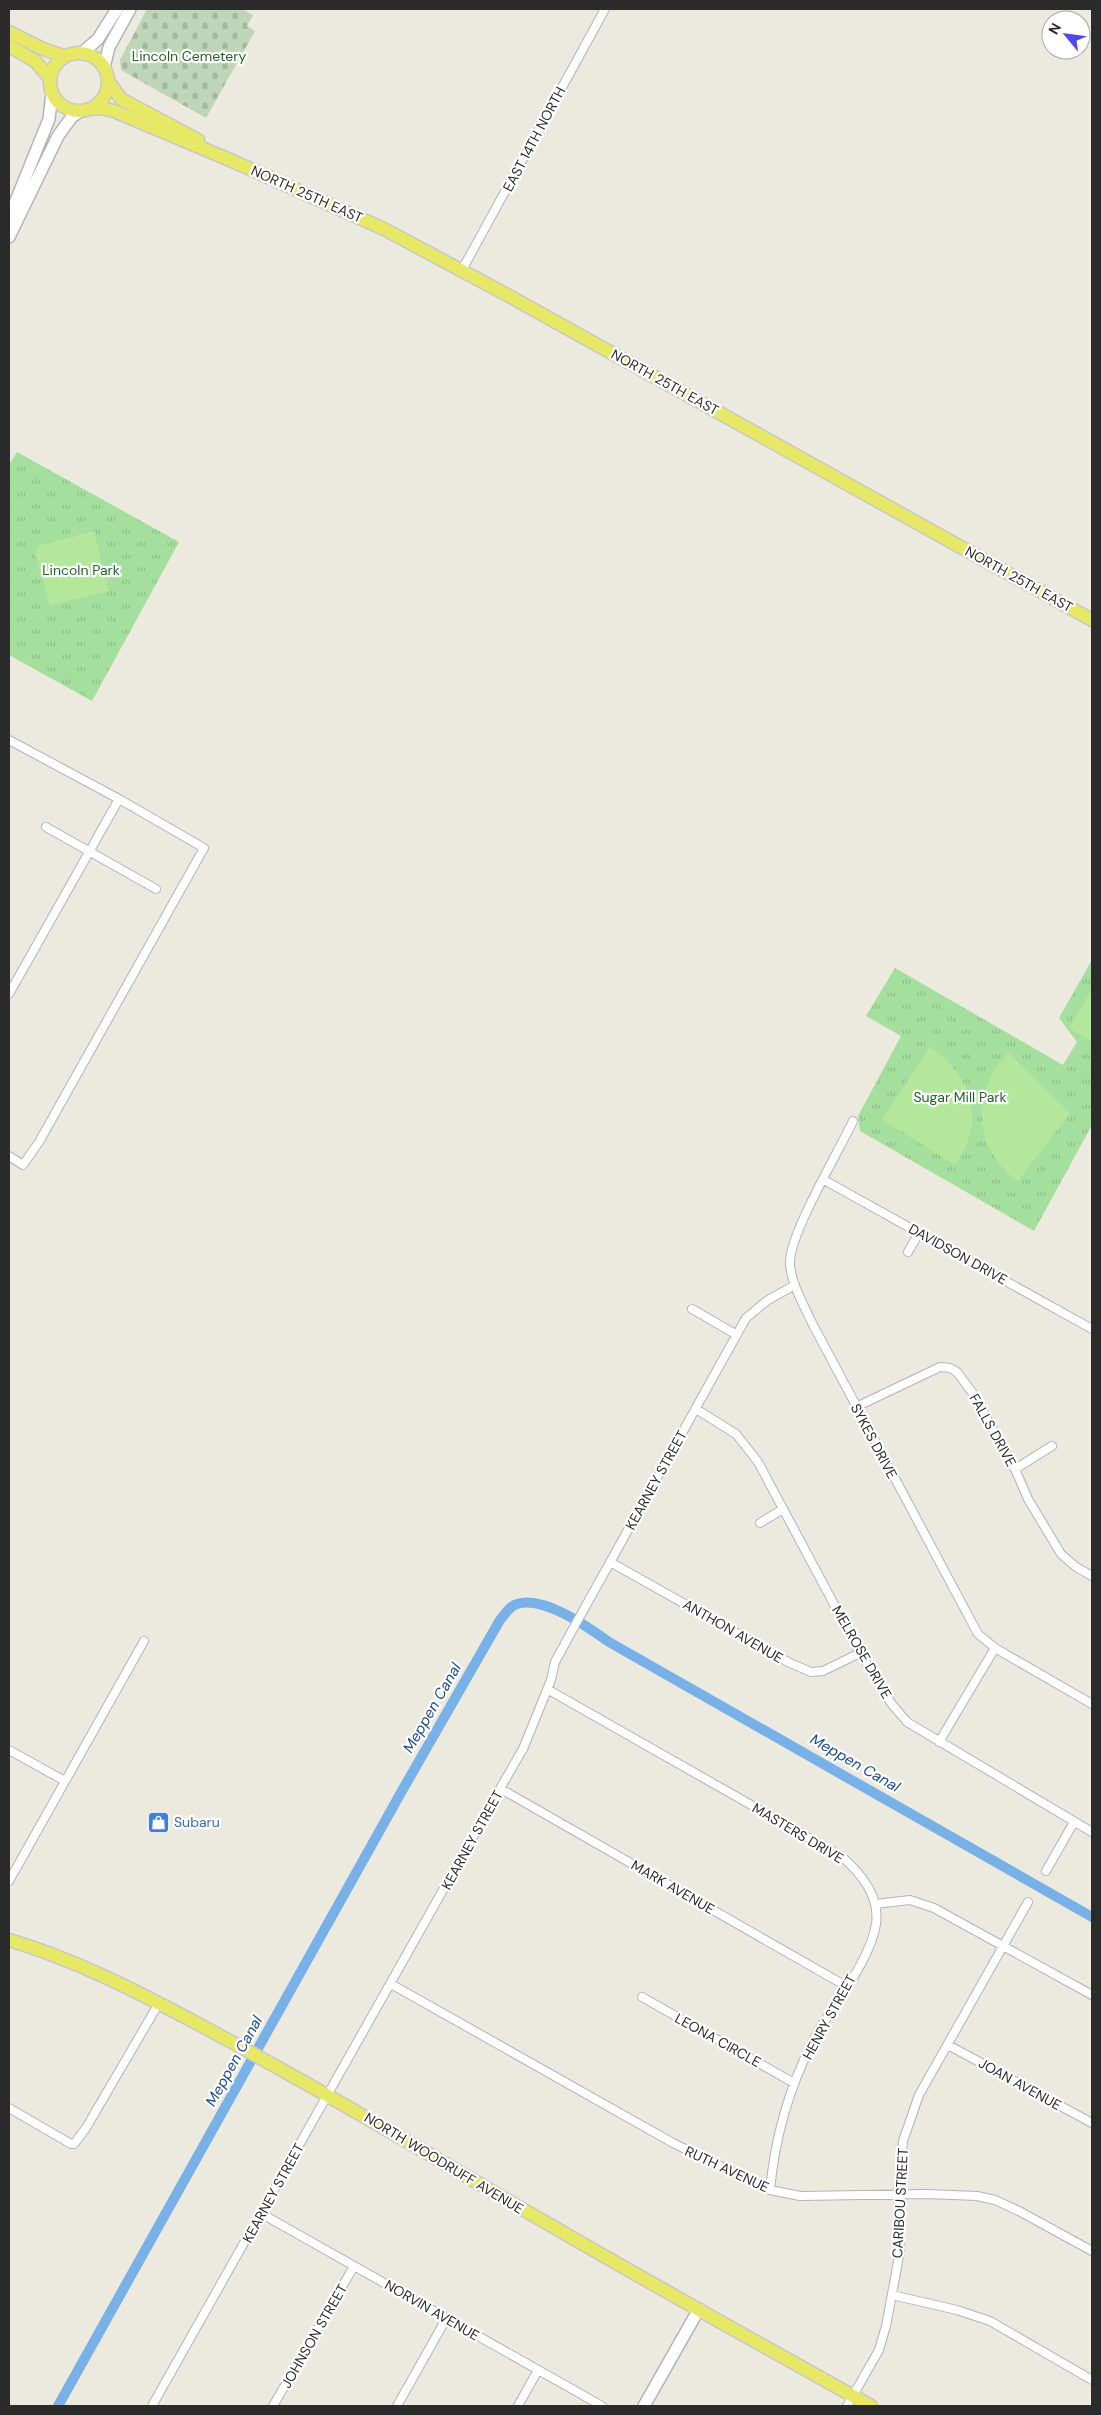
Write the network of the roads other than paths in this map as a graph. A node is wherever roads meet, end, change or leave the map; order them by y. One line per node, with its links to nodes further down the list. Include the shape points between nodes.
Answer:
1 (117, 9): 6 (main road, via 98,39)
2 (130, 9): 8 (main road, via 109,47)
3 (605, 9): 16 (street, EAST 14TH NORTH)
4 (9, 32): 7 (main road)
5 (9, 46): 9 (main road, via 35,61)
6 (82, 53): 7 (main road); 8 (main road, via 99,61)
7 (64, 56): 9 (main road, via 52,70)
8 (104, 68): 10 (main road)
9 (50, 78): 11 (main road)
10 (108, 81): 12 (main road, via 102,99); 13 (main road, NORTH 25TH EAST, via 121,99)
11 (52, 93): 12 (main road, via 62,106); 14 (main road, via 49,119)
12 (84, 110): 13 (main road, NORTH 25TH EAST, via 102,108 114,111); 15 (main road, via 70,118 58,136)
13 (230, 160): 16 (main road, NORTH 25TH EAST, via 384,229)
14 (9, 218)
15 (9, 238)
16 (462, 270): 17 (main road, NORTH 25TH EAST)
17 (1092, 620)
18 (9, 740): 19 (street)
19 (119, 798): 21 (street); 25 (street, via 204,848 39,1142 23,1165)
20 (46, 827): 21 (street)
21 (89, 851): 22 (street); 23 (street)
22 (156, 889)
23 (9, 994)
24 (853, 1121): 26 (street, SYKES DRIVE)
25 (9, 1156)
26 (824, 1180): 27 (street, DAVIDSON DRIVE); 29 (street, SYKES DRIVE, via 792,1250 790,1262)
27 (919, 1233): 28 (street); 31 (street, DAVIDSON DRIVE)
28 (908, 1252)
29 (796, 1285): 32 (street, KEARNEY STREET, via 768,1300 746,1318); 33 (street, SYKES DRIVE)
30 (692, 1309): 32 (street)
31 (1092, 1327)
32 (737, 1334): 34 (street, KEARNEY STREET)
33 (856, 1407): 36 (street, FALLS DRIVE, via 940,1367 950,1368 957,1372 974,1395); 42 (street, SYKES DRIVE, via 963,1609 978,1634)
34 (696, 1409): 37 (street, MELROSE DRIVE, via 736,1434 758,1462); 39 (street, KEARNEY STREET)
35 (1052, 1446): 36 (street)
36 (1015, 1469): 40 (street, FALLS DRIVE, via 1028,1499 1061,1554)
37 (783, 1509): 38 (street); 43 (street, MELROSE DRIVE)
38 (760, 1523)
39 (610, 1562): 43 (street, ANTHON AVENUE, via 790,1664 811,1672 823,1671); 44 (street, KEARNEY STREET, via 556,1662)
40 (1092, 1576)
41 (144, 1641): 48 (street)
42 (995, 1648): 45 (street, SYKES DRIVE); 46 (street)
43 (860, 1653): 46 (street, MELROSE DRIVE, via 891,1703 907,1722)
44 (547, 1689): 49 (street, KEARNEY STREET); 55 (street, MASTERS DRIVE, via 841,1856 867,1883)
45 (1092, 1704)
46 (939, 1742): 50 (street, MELROSE DRIVE)
47 (9, 1750): 48 (street)
48 (65, 1781): 53 (street)
49 (501, 1789): 58 (street, KEARNEY STREET); 59 (street, MARK AVENUE)
50 (1074, 1822): 51 (street, MELROSE DRIVE); 52 (street)
51 (1092, 1832)
52 (1046, 1871)
53 (9, 1881)
54 (1028, 1902): 57 (street, CARIBOU STREET)
55 (875, 1904): 57 (street, via 920,1902 993,1939); 59 (street, HENRY STREET, via 876,1923 871,1939)
56 (9, 1940): 62 (main road, NORTH WOODRUFF AVENUE, via 46,1951)
57 (1002, 1947): 60 (street); 63 (street, CARIBOU STREET)
58 (391, 1984): 65 (street, KEARNEY STREET); 68 (street, RUTH AVENUE, via 673,2142)
59 (846, 1986): 64 (street, HENRY STREET, via 813,2041)
60 (1092, 1994)
61 (642, 1997): 64 (street, LEONA CIRCLE)
62 (159, 2003): 65 (main road, NORTH WOODRUFF AVENUE); 66 (street, via 74,2144)
63 (948, 2044): 67 (street, JOAN AVENUE); 69 (street, CARIBOU STREET, via 919,2095 910,2118 903,2140)
64 (794, 2084): 68 (street, HENRY STREET, via 774,2152)
65 (328, 2094): 70 (street, KEARNEY STREET); 74 (main road, NORTH WOODRUFF AVENUE)
66 (9, 2108)
67 (1092, 2124)
68 (770, 2190): 69 (street, RUTH AVENUE, via 800,2196)
69 (898, 2194): 71 (street, RUTH AVENUE, via 958,2194 995,2200); 73 (street, CARIBOU STREET, via 900,2251)
70 (262, 2214): 72 (street, NORVIN AVENUE); 79 (street, KEARNEY STREET)
71 (1092, 2251)
72 (354, 2266): 75 (street, NORVIN AVENUE); 80 (street, JOHNSON STREET)
73 (892, 2295): 77 (street, via 990,2321); 78 (street, CARIBOU STREET, via 879,2350)
74 (699, 2309): 78 (main road, NORTH WOODRUFF AVENUE); 84 (main road)
75 (446, 2318): 76 (street, NORVIN AVENUE); 81 (street)
76 (538, 2370): 82 (street); 83 (street, NORVIN AVENUE)
77 (1092, 2380)
78 (850, 2401): 85 (main road, NORTH WOODRUFF AVENUE)
79 (152, 2406)
80 (273, 2406)
81 (396, 2406)
82 (518, 2406)
83 (602, 2406)
84 (644, 2406)
85 (871, 2406)

